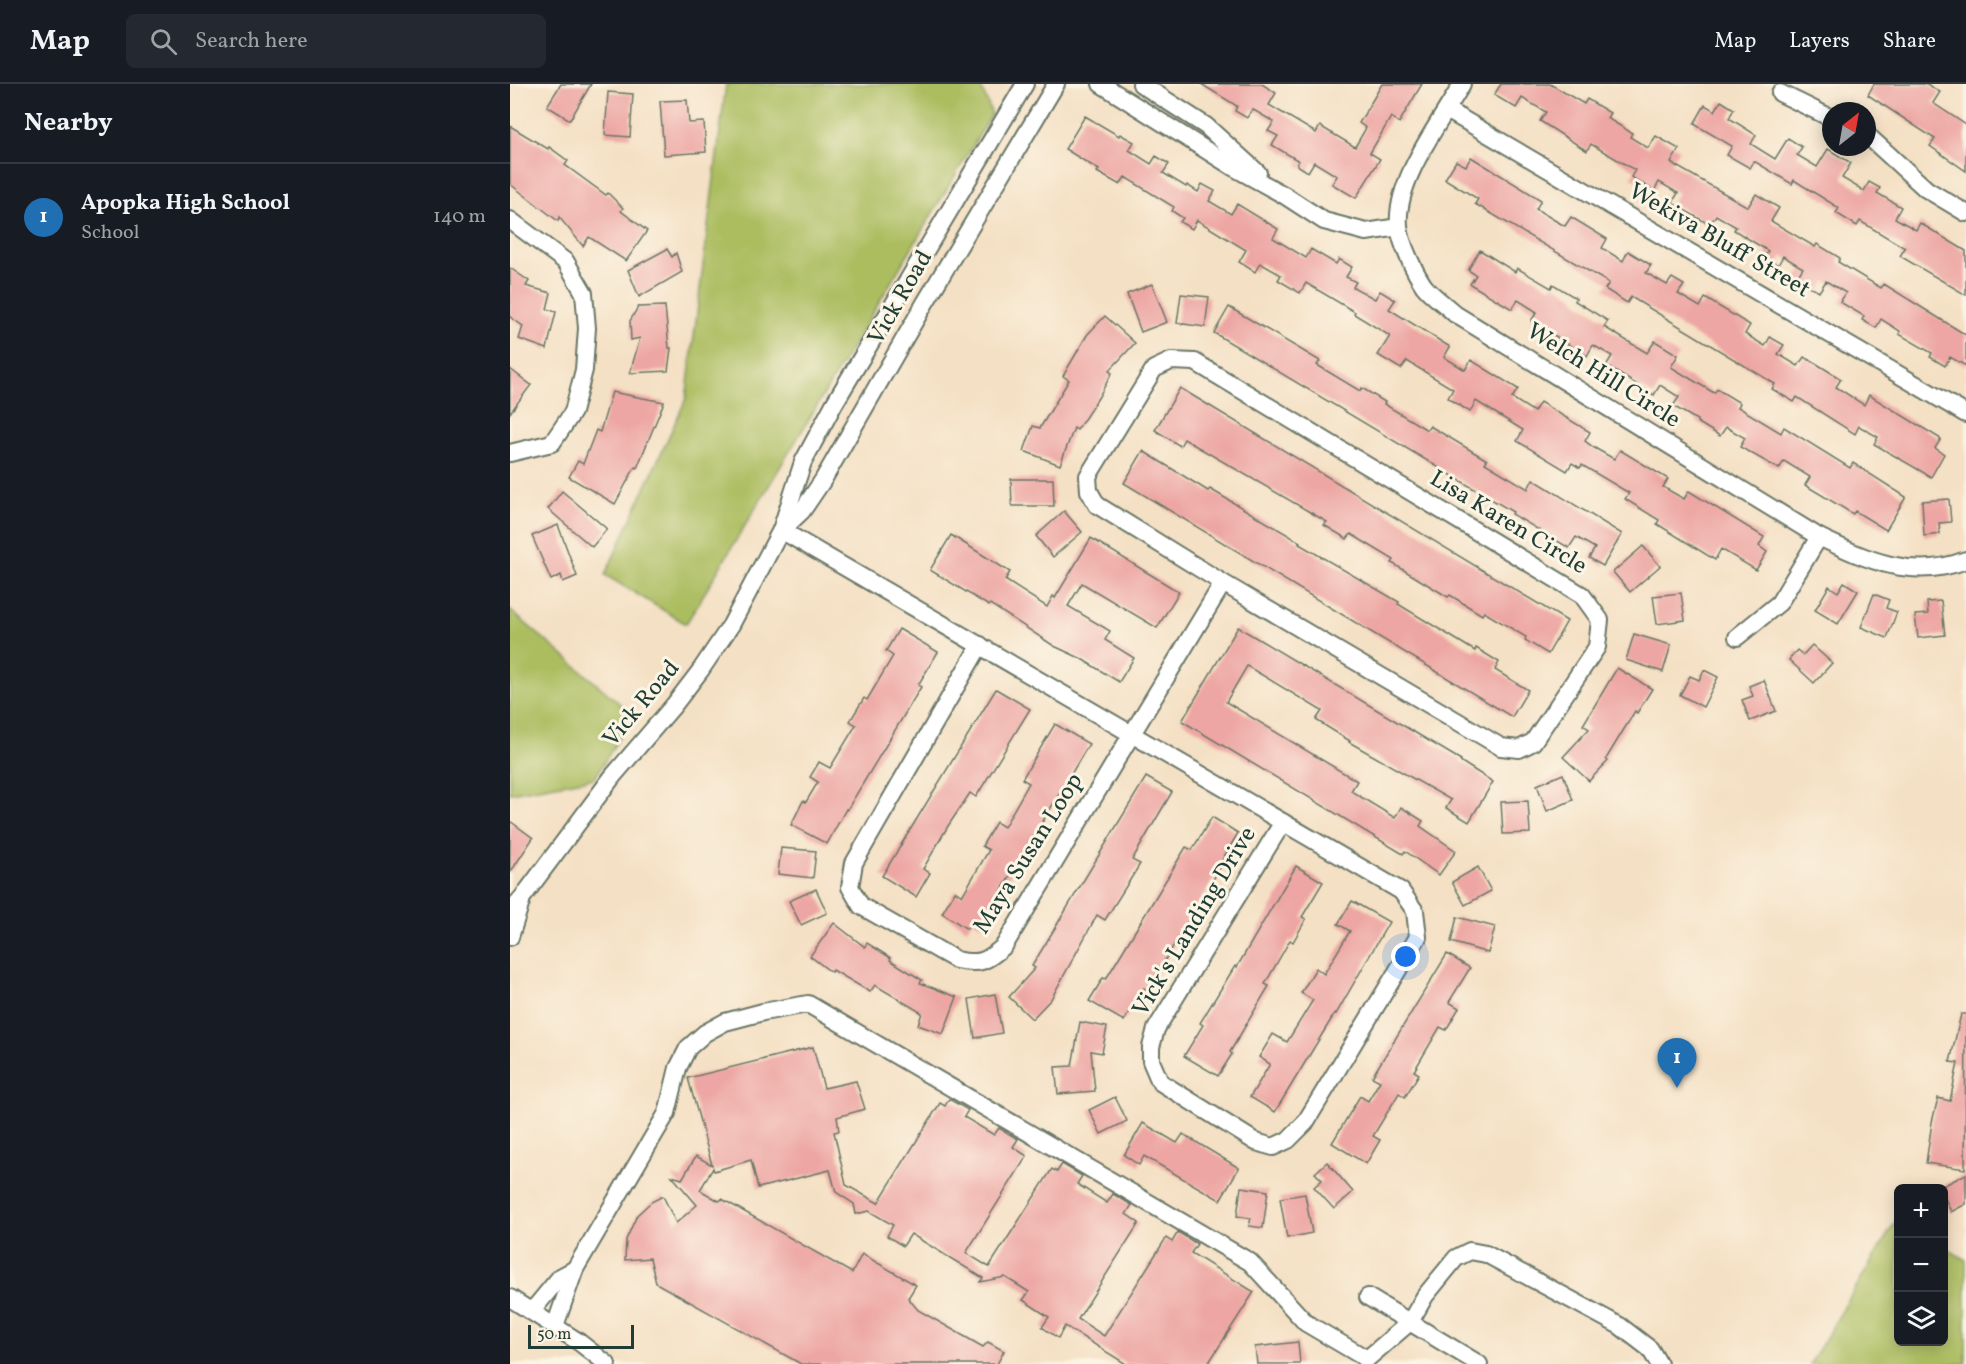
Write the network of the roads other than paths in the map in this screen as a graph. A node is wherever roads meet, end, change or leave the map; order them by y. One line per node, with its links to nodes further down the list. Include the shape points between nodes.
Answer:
1 (1026, 84): 16 (street, Vick Road, via 834,404 803,462)
2 (1056, 84): 16 (street, Vick Road, via 823,480 802,512)
3 (1101, 84): 10 (street)
4 (1141, 84): 10 (street, via 1206,126)
5 (1462, 84): 7 (street, Welch Hill Circle)
6 (1780, 93): 8 (street)
7 (1447, 110): 13 (street, Welch Hill Circle, via 1411,170); 14 (street, Wekiva Bluff Street)
8 (1822, 114)
9 (1876, 143): 11 (street, via 1926,189)
10 (1284, 195): 13 (street, via 1324,221 1366,232)
11 (1966, 213)
12 (510, 220): 15 (street, via 566,262 584,293 587,328 584,370 573,412 552,443)
13 (1399, 227): 17 (street, Welch Hill Circle, via 1425,287 1455,314)
14 (1966, 414)
15 (510, 453)
16 (781, 530): 21 (street, Vick's Landing Drive); 24 (street, Vick Road, via 731,625 700,671 613,776)
17 (1819, 537): 18 (street, Welch Hill Circle, via 1863,558 1908,569 1949,567); 20 (street, via 1779,603)
18 (1966, 560)
19 (1223, 583): 19 (street, Lisa Karen Circle, via 1097,505 1089,491 1088,476 1154,369 1171,361 1195,362 1582,595 1600,620 1597,647 1533,742 1519,749 1501,747); 22 (street, Maya Susan Loop)
20 (1737, 637)
21 (980, 645): 22 (street, Vick's Landing Drive); 22 (street, Maya Susan Loop, via 854,863 850,887 861,906 956,960 988,960 1004,946)
22 (1132, 734): 23 (street, Vick's Landing Drive)
23 (1283, 822): 23 (street, Vick's Landing Drive, via 1401,891 1415,911 1418,937 1305,1123 1288,1140 1273,1147 1256,1142 1160,1082 1151,1061 1151,1047 1156,1029)
24 (522, 898): 25 (street, Vick Road); 26 (street, Vick Road)
25 (510, 911)
26 (510, 937)
27 (575, 1269): 30 (street, via 560,1277); 31 (street, via 666,1113 678,1068 688,1048 725,1022 808,1004 1250,1262 1306,1323 1367,1359); 32 (street)
28 (1368, 1297): 31 (street)
29 (510, 1298): 30 (street)
30 (532, 1311): 32 (street)
31 (1410, 1322): 34 (street); 35 (street, via 1456,1258 1470,1251 1486,1254 1620,1326 1650,1349)
32 (555, 1326): 33 (street)
33 (607, 1364)
34 (1479, 1364)
35 (1659, 1364)

